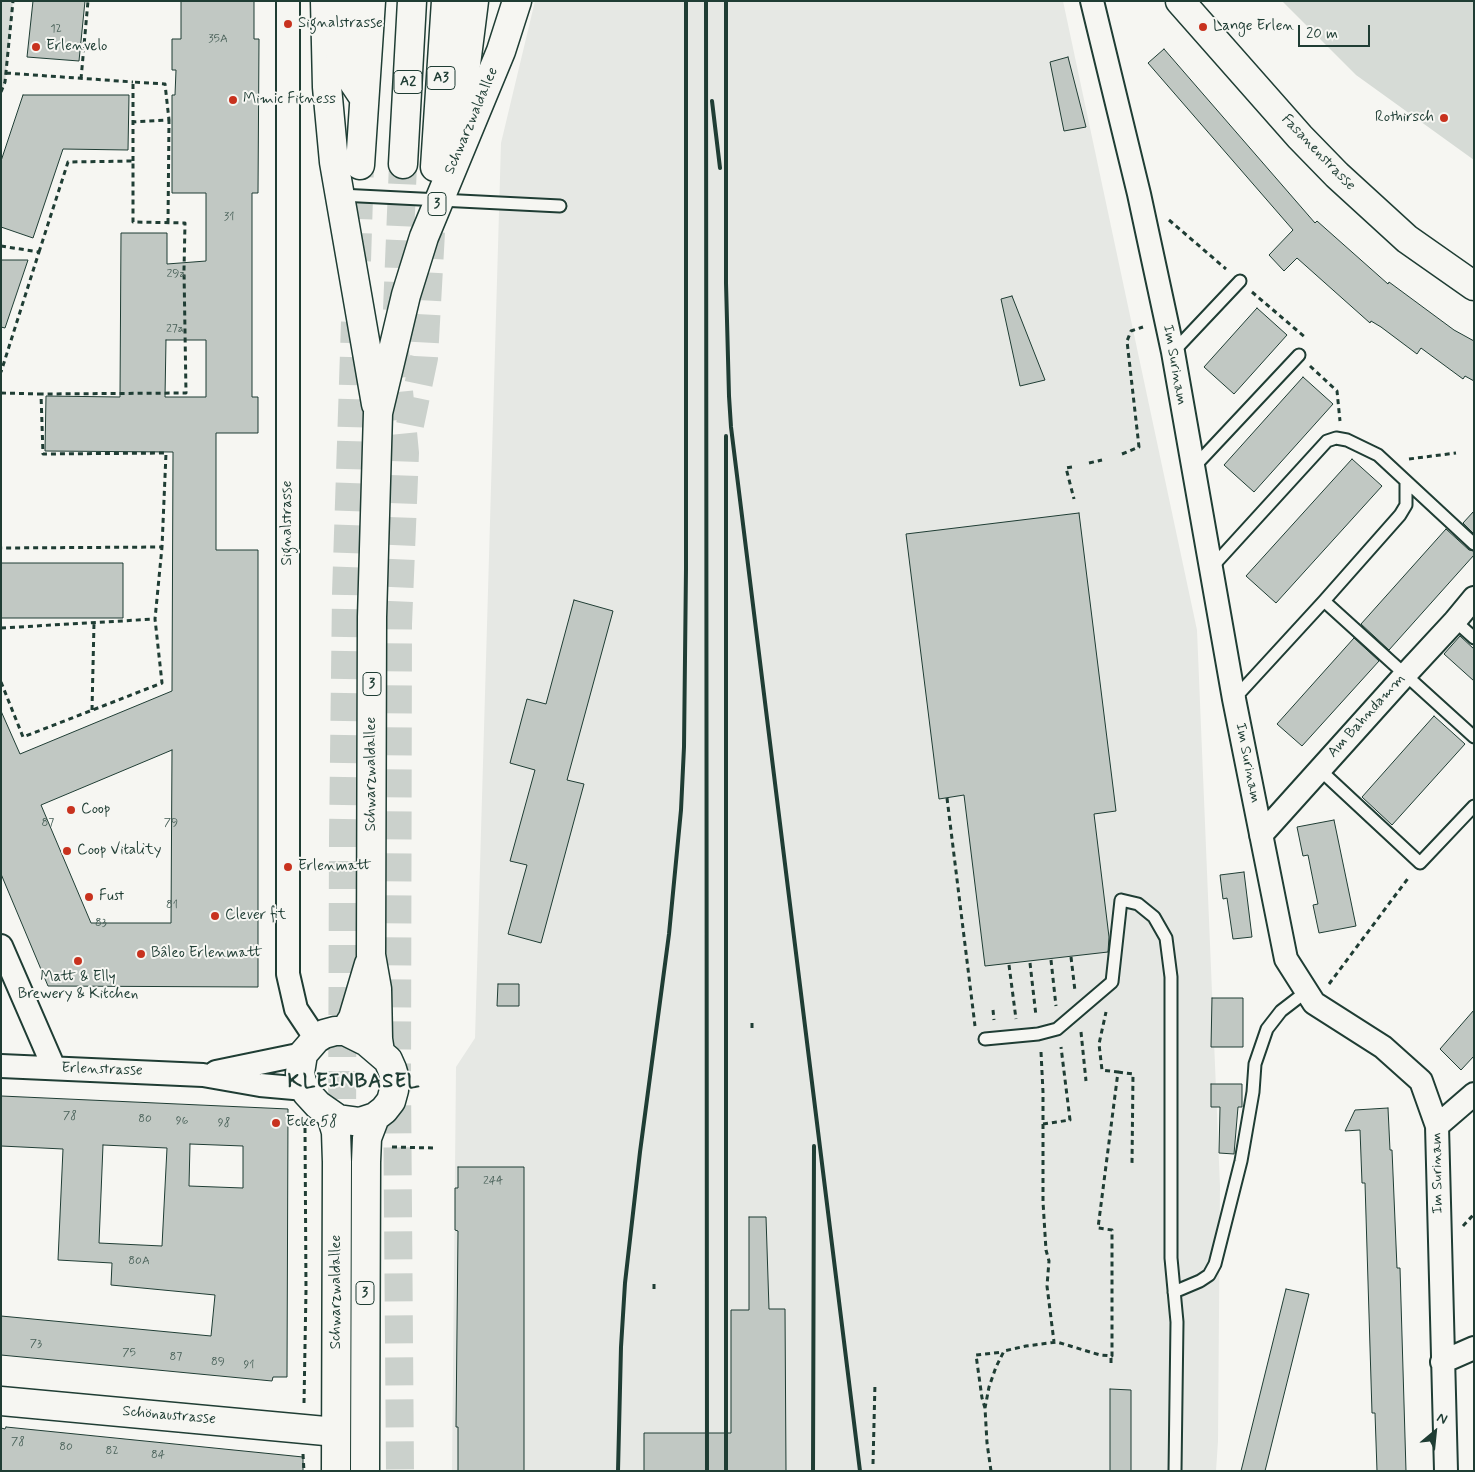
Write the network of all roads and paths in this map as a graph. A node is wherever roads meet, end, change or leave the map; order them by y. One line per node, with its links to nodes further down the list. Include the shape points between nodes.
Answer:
1 (13, 1): 13 (path)
2 (88, 1): 15 (path)
3 (288, 1): 87 (street, Signalstrasse, via 288,974 296,1009)
4 (325, 1): 26 (main road, Schwarzwaldallee / 3, via 328,96)
5 (343, 1): 19 (main road, via 340,62)
6 (371, 1): 19 (main road)
7 (412, 1): 23 (main road, A2)
8 (446, 1): 9 (main road, A3, via 436,160 464,88)
9 (474, 1)
10 (517, 1): 27 (main road, Schwarzwaldallee / 3, via 501,50)
11 (1092, 1): 25 (street, Im Surinam)
12 (1180, 1): 33 (main road, Fasanenstrasse, via 1337,175 1406,239)
13 (6, 73): 15 (path); 17 (path)
14 (1, 79): 17 (path)
15 (81, 79): 16 (path)
16 (133, 82): 20 (path, via 165,84); 21 (path)
17 (3, 83): 18 (path)
18 (1, 92)
19 (364, 98): 24 (main road)
20 (169, 120): 21 (path); 29 (path)
21 (133, 122): 22 (path)
22 (132, 161): 29 (path, via 133,222); 31 (path, via 68,162)
23 (403, 164)
24 (360, 165)
25 (1139, 194): 32 (path); 35 (street, Im Surinam)
26 (339, 195): 27 (lane); 40 (main road, Schwarzwaldallee / 3)
27 (438, 200): 28 (lane); 40 (main road, Schwarzwaldallee / 3, via 406,295)
28 (560, 206)
29 (168, 223): 39 (path, via 185,223 186,393)
30 (1, 246): 31 (path)
31 (39, 252): 37 (path)
32 (1240, 281): 35 (lane); 36 (path, via 1310,342)
33 (1474, 286)
34 (1136, 328): 43 (path, via 1131,330 1127,348 1139,447)
35 (1173, 352): 48 (street, Im Surinam)
36 (1299, 355): 41 (path, via 1337,391); 48 (lane)
37 (1, 372)
38 (1, 393): 39 (path)
39 (41, 394): 52 (path, via 43,454 166,453)
40 (378, 413): 73 (main road, Schwarzwaldallee / 3, via 372,617)
41 (1341, 439): 45 (lane, via 1378,455); 54 (lane, via 1327,441)
42 (1456, 453): 45 (path)
43 (1122, 454)
44 (1102, 460): 46 (path)
45 (1386, 462): 49 (lane)
46 (1089, 463)
47 (1072, 467): 50 (path, via 1066,468)
48 (1192, 470): 54 (street, Im Surinam)
49 (1406, 482): 51 (lane); 56 (lane, via 1406,505)
50 (1074, 499)
51 (1474, 544)
52 (162, 547): 53 (path); 57 (path)
53 (1, 548)
54 (1210, 568): 64 (street, Im Surinam)
55 (1474, 598): 58 (street, Am Bahndamm)
56 (1324, 601): 62 (lane); 64 (lane)
57 (156, 619): 59 (path); 65 (path, via 162,683)
58 (1455, 621): 61 (lane); 62 (street, Am Bahndamm)
59 (94, 623): 60 (path); 65 (path)
60 (1, 628)
61 (1474, 638)
62 (1404, 675): 66 (lane); 67 (street, Am Bahndamm)
63 (1, 682): 65 (path, via 24,737)
64 (1234, 699): 70 (street, Im Surinam)
65 (92, 710)
66 (1474, 737)
67 (1319, 769): 70 (street, Am Bahndamm); 71 (lane)
68 (947, 798): 80 (path)
69 (1474, 806): 71 (lane)
70 (1261, 835): 78 (street, Im Surinam, via 1286,959)
71 (1420, 863): 78 (path)
72 (1, 946): 90 (street)
73 (371, 955): 83 (main road, Schwarzwaldallee / 3, via 353,1018); 88 (main road, Schwarzwaldallee / 3, via 378,989)
74 (1051, 960): 81 (path)
75 (1030, 963): 84 (path)
76 (1009, 965): 85 (path)
77 (1112, 982): 81 (lane); 91 (path, via 1099,1044 1102,1070); 100 (lane, via 1121,900 1138,904 1154,917 1166,938 1169,954)
78 (1311, 997): 98 (street, Im Surinam, via 1383,1047 1421,1081); 100 (lane, via 1281,1012 1267,1029 1256,1064 1241,1161 1215,1264 1209,1275)
79 (752, 1023): 82 (path)
80 (975, 1027)
81 (1059, 1027): 84 (lane); 97 (path, via 1070,1120)
82 (752, 1029)
83 (346, 1031): 87 (main road, via 324,1034); 88 (main road, 3)
84 (1038, 1034): 85 (lane); 97 (path)
85 (1018, 1036): 86 (lane)
86 (984, 1039)
87 (310, 1046): 92 (street, Erlenstrasse, via 263,1064); 93 (main road, via 300,1073)
88 (380, 1052): 96 (main road, 3, via 388,1060 395,1079 391,1101)
89 (1, 1066): 90 (street, Erlenstrasse)
90 (54, 1068): 92 (street, Erlenstrasse)
91 (1118, 1072): 99 (path, via 1133,1074); 104 (path, via 1098,1228 1112,1230)
92 (203, 1075): 93 (street, Erlenstrasse)
93 (305, 1089): 95 (main road, via 318,1105)
94 (1474, 1094): 98 (street)
95 (318, 1117): 96 (main road, via 352,1122); 110 (path); 111 (main road, Schwarzwaldallee / 3, via 336,1132)
96 (375, 1117): 115 (main road, Schwarzwaldallee / 3, via 367,1138 366,1162)
97 (1043, 1124): 101 (path, via 1043,1202 1050,1265 1047,1286)
98 (1437, 1126): 105 (street, Im Surinam)
99 (1132, 1163)
100 (1174, 1292): 117 (lane)
101 (1054, 1342): 103 (path); 104 (path)
102 (1474, 1348): 105 (street)
103 (1004, 1351): 109 (path, via 996,1367); 109 (path, via 976,1355)
104 (1111, 1356): 106 (path)
105 (1442, 1362): 118 (street, Im Surinam)
106 (1111, 1363)
107 (875, 1383): 112 (path)
108 (1, 1401): 110 (main road, Schönaustrasse)
109 (985, 1408): 116 (path)
110 (302, 1429): 111 (main road, Schönaustrasse); 113 (path)
111 (336, 1432): 114 (main road, Schwarzwaldallee / 3)
112 (873, 1464)
113 (304, 1471)
114 (336, 1471)
115 (365, 1471)
116 (991, 1471)
117 (1175, 1471)
118 (1446, 1471)

